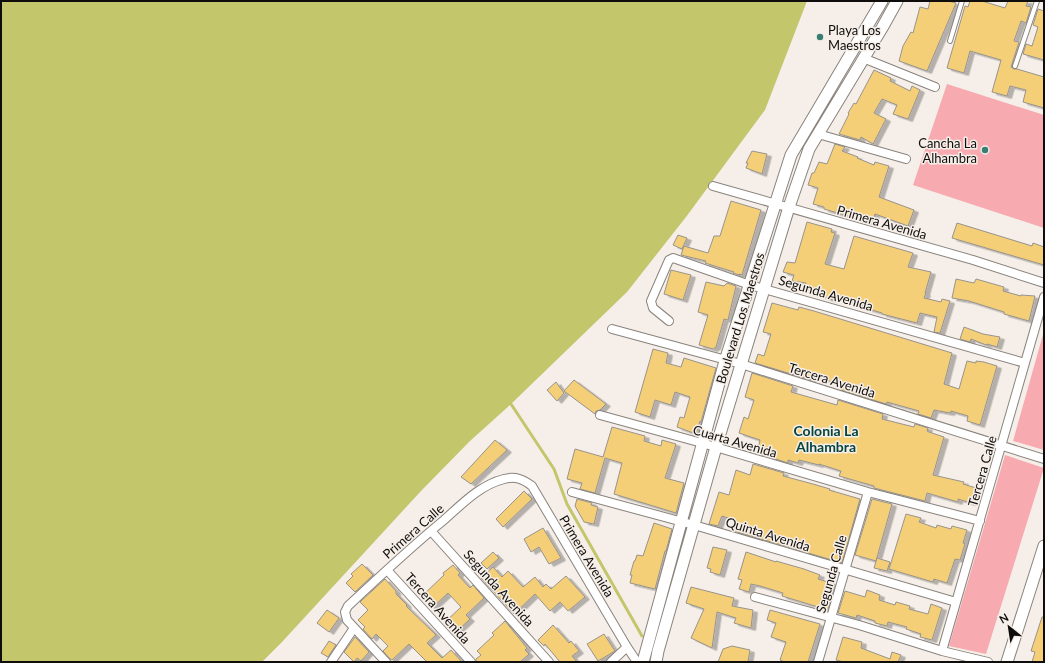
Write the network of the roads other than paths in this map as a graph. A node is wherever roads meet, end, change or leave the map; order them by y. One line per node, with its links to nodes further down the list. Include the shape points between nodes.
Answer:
1 (882, 1): 12 (street, Boulevard Los Maestros, via 791,155)
2 (897, 1): 6 (street, Boulevard Los Maestros)
3 (962, 1): 5 (lane)
4 (1037, 1): 7 (lane)
5 (950, 40)
6 (863, 58): 8 (street); 9 (street, Boulevard Los Maestros)
7 (1015, 66)
8 (936, 87)
9 (818, 134): 10 (street); 13 (street, Boulevard Los Maestros, via 809,149)
10 (906, 159)
11 (713, 186): 12 (street, Primera Avenida)
12 (775, 204): 13 (street, Primera Avenida); 15 (street, Boulevard Los Maestros)
13 (789, 207): 14 (street, Primera Avenida); 16 (street, Boulevard Los Maestros)
14 (1044, 283)
15 (750, 285): 16 (street, Segunda Avenida); 18 (street, Segunda Avenida, via 673,258 669,260 651,301 652,308); 20 (street, Boulevard Los Maestros)
16 (764, 288): 21 (street, Segunda Avenida); 22 (street, Boulevard Los Maestros)
17 (1044, 297): 21 (street, Tercera Calle)
18 (669, 321)
19 (612, 329): 20 (street, Tercera Avenida)
20 (725, 360): 22 (street, Tercera Avenida); 24 (street, Boulevard Los Maestros)
21 (1025, 363): 25 (street, Tercera Calle)
22 (741, 364): 25 (street, Tercera Avenida); 26 (street, Boulevard Los Maestros)
23 (600, 415): 24 (street, Cuarta Avenida)
24 (702, 443): 26 (street, Cuarta Avenida); 31 (street, Boulevard Los Maestros)
25 (1002, 445): 27 (street, Tercera Avenida); 32 (street, Tercera Calle)
26 (716, 447): 30 (street, Cuarta Avenida); 33 (street, Boulevard Los Maestros)
27 (1044, 459)
28 (505, 478): 34 (street, Primera Calle, via 483,487); 42 (street, Primera Avenida, via 523,480 532,486)
29 (572, 492): 31 (street, Quinta Avenida)
30 (868, 492): 32 (street, Cuarta Avenida); 37 (street, Segunda Calle)
31 (681, 521): 33 (street, Quinta Avenida); 50 (street, Boulevard Los Maestros)
32 (980, 521): 39 (street, Tercera Calle)
33 (694, 525): 37 (street, Quinta Avenida); 51 (street, Boulevard Los Maestros)
34 (431, 531): 36 (street, Primera Calle); 47 (street, Segunda Avenida)
35 (1044, 546): 54 (street)
36 (387, 570): 41 (street, Primera Calle, via 348,606 345,612 347,620); 46 (street, Tercera Avenida)
37 (845, 570): 39 (street, Quinta Avenida); 40 (street, Segunda Calle)
38 (755, 597): 40 (street)
39 (956, 602): 43 (street, Tercera Calle)
40 (831, 617): 43 (street); 52 (street, Segunda Calle)
41 (354, 628): 44 (street); 45 (street)
42 (627, 647): 48 (street); 49 (street, Primera Avenida)
43 (942, 651): 53 (street)
44 (331, 662)
45 (386, 662)
46 (471, 662)
47 (549, 662)
48 (611, 662)
49 (638, 662)
50 (642, 662)
51 (656, 662)
52 (818, 662)
53 (988, 662)
54 (1007, 662)

